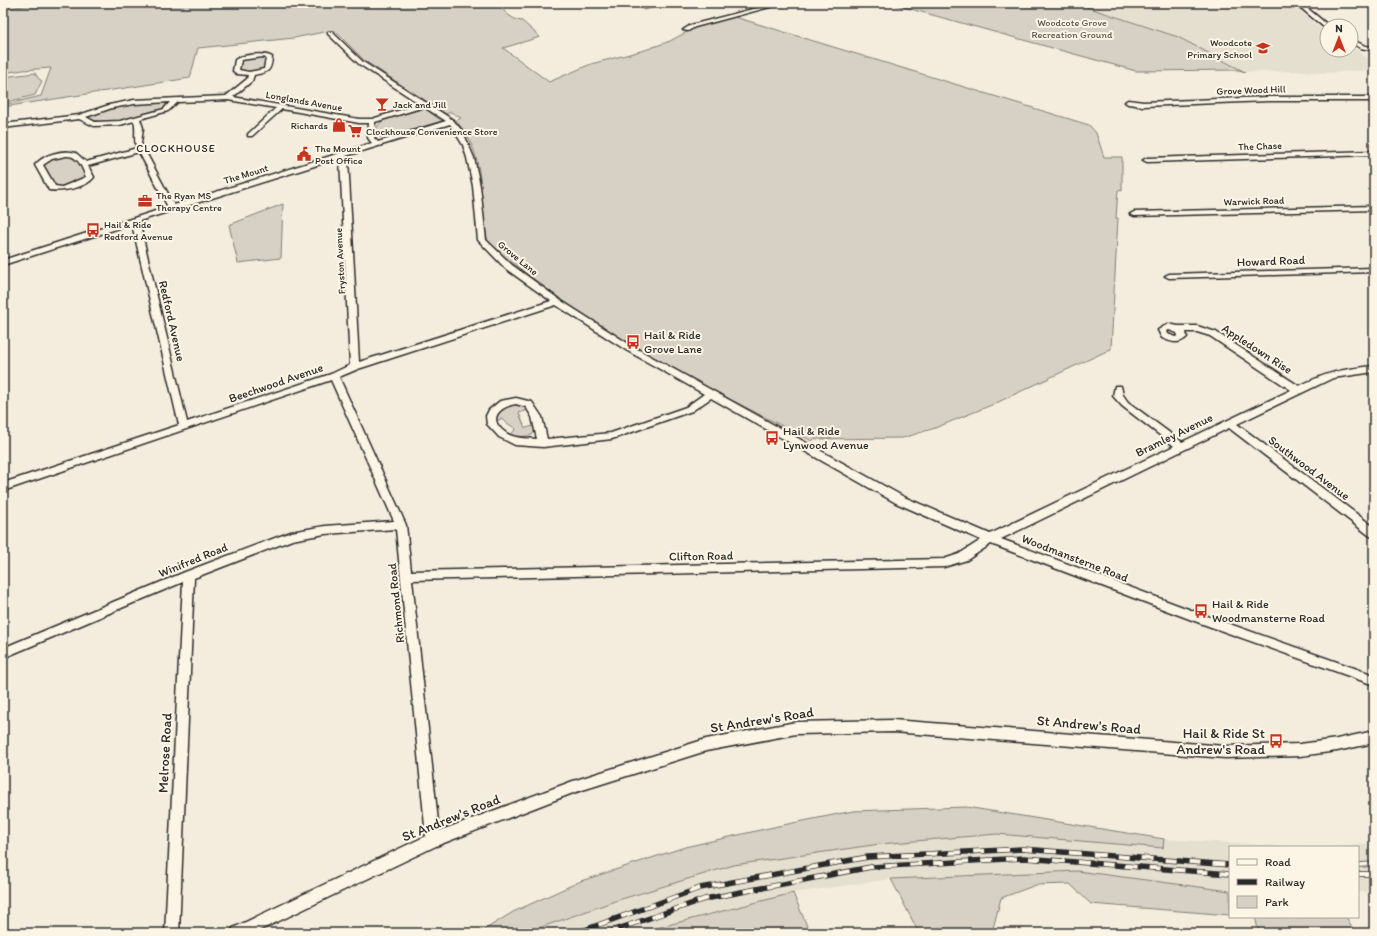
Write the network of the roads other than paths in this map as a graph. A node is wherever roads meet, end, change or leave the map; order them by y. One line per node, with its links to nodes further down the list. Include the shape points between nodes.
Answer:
1 (782, 3): 4 (street)
2 (1298, 3): 3 (street)
3 (1319, 20)
4 (686, 30)
5 (330, 33): 13 (street, Grove Lane, via 362,63)
6 (1359, 45): 7 (street)
7 (1374, 48)
8 (251, 73): 8 (street, via 236,71 237,61 263,55 269,57 266,70); 9 (street, via 250,80)
9 (228, 98): 11 (street, Longlands Avenue); 14 (street, Longlands Avenue)
10 (1374, 99): 12 (street, Grove Wood Hill, via 1262,99 1143,104)
11 (176, 100): 15 (street, Longlands Avenue, via 111,106); 16 (street, Longlands Avenue, via 166,110)
12 (1128, 102)
13 (426, 104): 17 (street, Longlands Avenue); 18 (street, Grove Lane)
14 (281, 107): 17 (street, Longlands Avenue); 20 (street)
15 (80, 117): 16 (street, Longlands Avenue, via 94,124 120,123); 19 (street, Longlands Avenue)
16 (137, 119): 22 (street, via 140,128 138,143)
17 (372, 121): 21 (street, via 371,138)
18 (451, 121): 21 (street, The Mount); 34 (street, Grove Lane, via 460,131 473,164 482,240 509,267)
19 (3, 126)
20 (250, 135)
21 (376, 144): 24 (street, The Mount)
22 (141, 149): 26 (street); 27 (street)
23 (1374, 153): 25 (street, The Chase)
24 (342, 155): 27 (street, The Mount); 36 (street, Fryston Avenue, via 345,158)
25 (1147, 160)
26 (84, 165): 26 (street, via 90,177 88,180 56,190 52,188 39,165 44,160 71,153 76,154)
27 (172, 208): 30 (street, The Mount)
28 (1374, 208): 29 (street, Warwick Road)
29 (1134, 214)
30 (135, 220): 31 (street, The Mount); 43 (street, Redford Avenue)
31 (3, 263)
32 (1374, 270): 33 (street, Howard Road)
33 (1169, 276)
34 (557, 302): 36 (street, Beechwood Avenue); 41 (street, Grove Lane, via 629,348)
35 (1178, 329): 40 (street, Appledown Rise, via 1198,329 1213,334)
36 (355, 367): 38 (street, Beechwood Avenue)
37 (1374, 369): 40 (street, Bramley Avenue, via 1334,374)
38 (334, 376): 43 (street, Beechwood Avenue); 48 (street, Richmond Road)
39 (1118, 388): 46 (street, via 1118,396 1125,404)
40 (1298, 390): 42 (street, Bramley Avenue)
41 (710, 394): 44 (street, Grove Lane); 45 (street, via 689,409 612,436)
42 (1229, 423): 46 (street, Bramley Avenue); 49 (street, Southwood Avenue)
43 (184, 427): 47 (street, Beechwood Avenue)
44 (780, 431): 50 (street, Woodmansterne Road, via 900,500)
45 (543, 443): 45 (street, via 515,441 502,435 492,424 491,416 494,410 503,403 516,401 529,404 537,417)
46 (1180, 446): 50 (street, Bramley Avenue)
47 (3, 487)
48 (401, 525): 51 (street, Winifred Road, via 325,530 290,536); 52 (street, Richmond Road)
49 (1374, 533)
50 (990, 539): 52 (street, Clifton Road, via 962,559 944,563); 54 (street, Woodmansterne Road, via 1204,620)
51 (189, 575): 53 (street, Winifred Road); 57 (street, Melrose Road)
52 (406, 576): 56 (street, Richmond Road)
53 (3, 653)
54 (1374, 680)
55 (1374, 737): 56 (street, St Andrew's Road, via 1300,751 1225,752 907,727 796,728 706,745 573,787)
56 (433, 840): 58 (street, St Andrew's Road)
57 (172, 933)
58 (238, 933)

